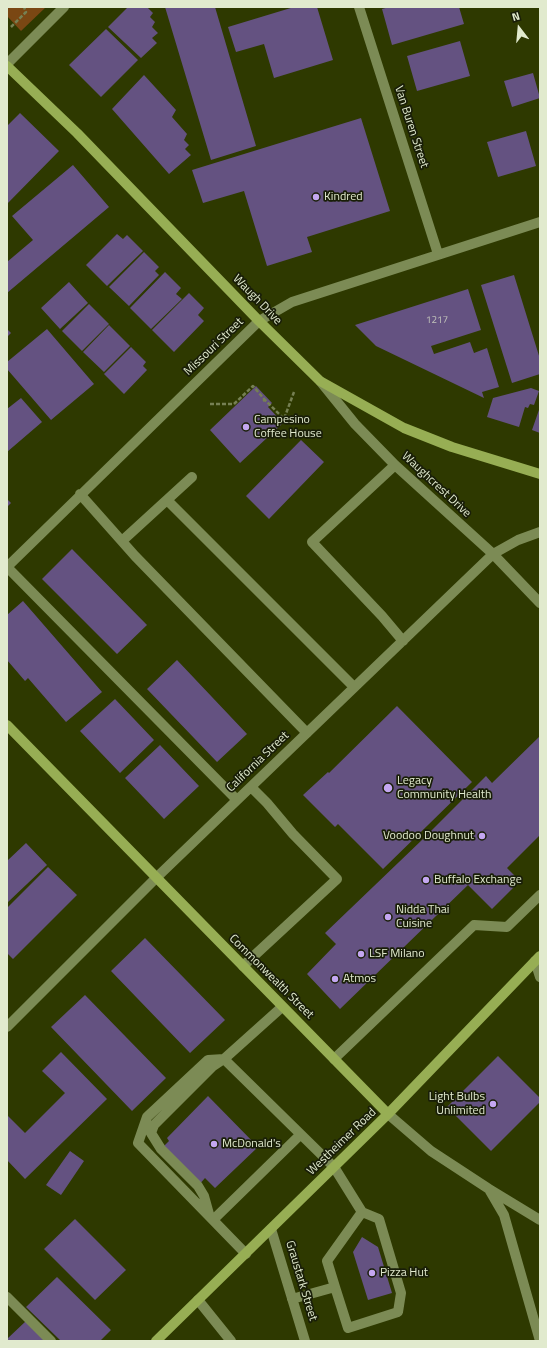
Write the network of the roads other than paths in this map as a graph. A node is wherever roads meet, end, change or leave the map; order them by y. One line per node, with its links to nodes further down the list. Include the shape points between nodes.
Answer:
1 (64, 7): 3 (street)
2 (359, 7): 5 (street, Van Buren Street)
3 (7, 65): 6 (main road, Waugh Drive, via 77,133)
4 (540, 222): 5 (street, Missouri Street)
5 (438, 254): 6 (street, Missouri Street, via 292,302)
6 (259, 321): 7 (main road, Waugh Drive); 11 (street, Missouri Street)
7 (320, 381): 8 (street, Waughcrest Drive, via 355,424); 9 (main road, Waugh Drive, via 404,428 452,447)
8 (395, 465): 15 (street, Waughcrest Drive); 18 (street, via 312,542)
9 (540, 474)
10 (192, 476): 12 (street)
11 (80, 494): 14 (street); 16 (street, Missouri Street)
12 (167, 500): 14 (street); 19 (street)
13 (540, 532): 15 (street, California Street, via 518,540)
14 (122, 541): 21 (street)
15 (493, 554): 17 (street, Waughcrest Drive); 18 (street, California Street)
16 (7, 567): 23 (street)
17 (540, 603)
18 (403, 641): 19 (street, California Street)
19 (354, 687): 21 (street, California Street)
20 (7, 725): 24 (main road, Commonwealth Street)
21 (307, 733): 22 (street, California Street)
22 (251, 787): 23 (street, California Street); 27 (street, via 337,879)
23 (237, 800): 24 (street, California Street)
24 (156, 878): 27 (main road, Commonwealth Street); 30 (street, California Street)
25 (540, 895): 32 (street, via 507,927 474,925)
26 (538, 958): 28 (street); 33 (main road, Westheimer Road)
27 (242, 966): 29 (main road, Commonwealth Street)
28 (540, 977)
29 (282, 1007): 31 (street); 32 (main road, Commonwealth Street)
30 (7, 1027)
31 (224, 1059): 34 (street); 38 (street, via 213,1066 154,1125 151,1133 161,1149 198,1186); 38 (street, via 208,1060 147,1117 138,1143)
32 (334, 1059): 33 (main road, Commonwealth Street)
33 (388, 1114): 35 (main road, Westheimer Road); 36 (street, Commonwealth Street, via 431,1151)
34 (300, 1135): 35 (street); 38 (street)
35 (334, 1167): 37 (street); 40 (main road, Westheimer Road)
36 (489, 1189): 39 (street, Commonwealth Street); 50 (street, via 504,1215)
37 (362, 1212): 42 (street, via 327,1261); 42 (street, via 379,1219 401,1293 398,1312 348,1328)
38 (211, 1218): 41 (street)
39 (540, 1220)
40 (271, 1228): 41 (main road, Westheimer Road); 44 (street, Graustark Street)
41 (246, 1254): 45 (main road, Westheimer Road)
42 (335, 1287): 44 (street)
43 (7, 1297): 46 (street)
44 (292, 1299): 49 (street, Graustark Street)
45 (198, 1300): 47 (main road, Westheimer Road); 48 (street)
46 (51, 1341)
47 (156, 1341)
48 (231, 1341)
49 (305, 1341)
50 (540, 1341)

